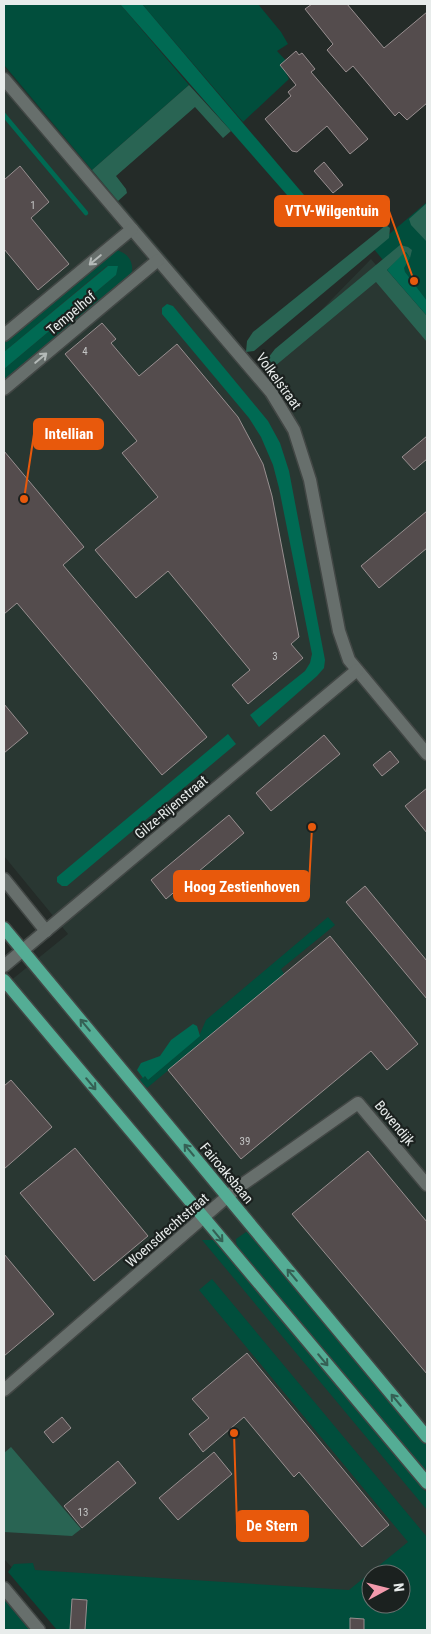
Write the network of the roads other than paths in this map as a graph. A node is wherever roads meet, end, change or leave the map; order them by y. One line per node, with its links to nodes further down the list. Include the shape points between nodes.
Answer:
1 (4, 78): 2 (street, Volkelstraat)
2 (132, 228): 3 (street, Volkelstraat); 4 (street, Tempelhof, one-way to 4)
3 (158, 260): 5 (street, Tempelhof, one-way to 3); 6 (street, Volkelstraat, via 248,362 294,430 310,480 339,630)
4 (4, 335)
5 (4, 389)
6 (357, 670): 7 (street, Volkelstraat); 10 (street, Gilze-Rijenstraat)
7 (427, 754)
8 (4, 879): 10 (street)
9 (4, 928): 11 (main road, Fairoaksbaan)
10 (46, 931): 11 (street, Gilze-Rijenstraat)
11 (22, 950): 12 (street, Gilze-Rijenstraat); 16 (main road, Fairoaksbaan, one-way to 11)
12 (4, 966)
13 (4, 980): 17 (main road, one-way to 17)
14 (358, 1103): 15 (street, Bovendijk); 16 (street, Woensdrechtstraat)
15 (427, 1185)
16 (228, 1197): 17 (street, Woensdrechtstraat); 19 (main road, Fairoaksbaan, one-way to 16)
17 (204, 1219): 18 (street, Woensdrechtstraat); 20 (main road, one-way to 20)
18 (4, 1390)
19 (427, 1437)
20 (427, 1483)
21 (4, 1588): 22 (street)
22 (39, 1630)

